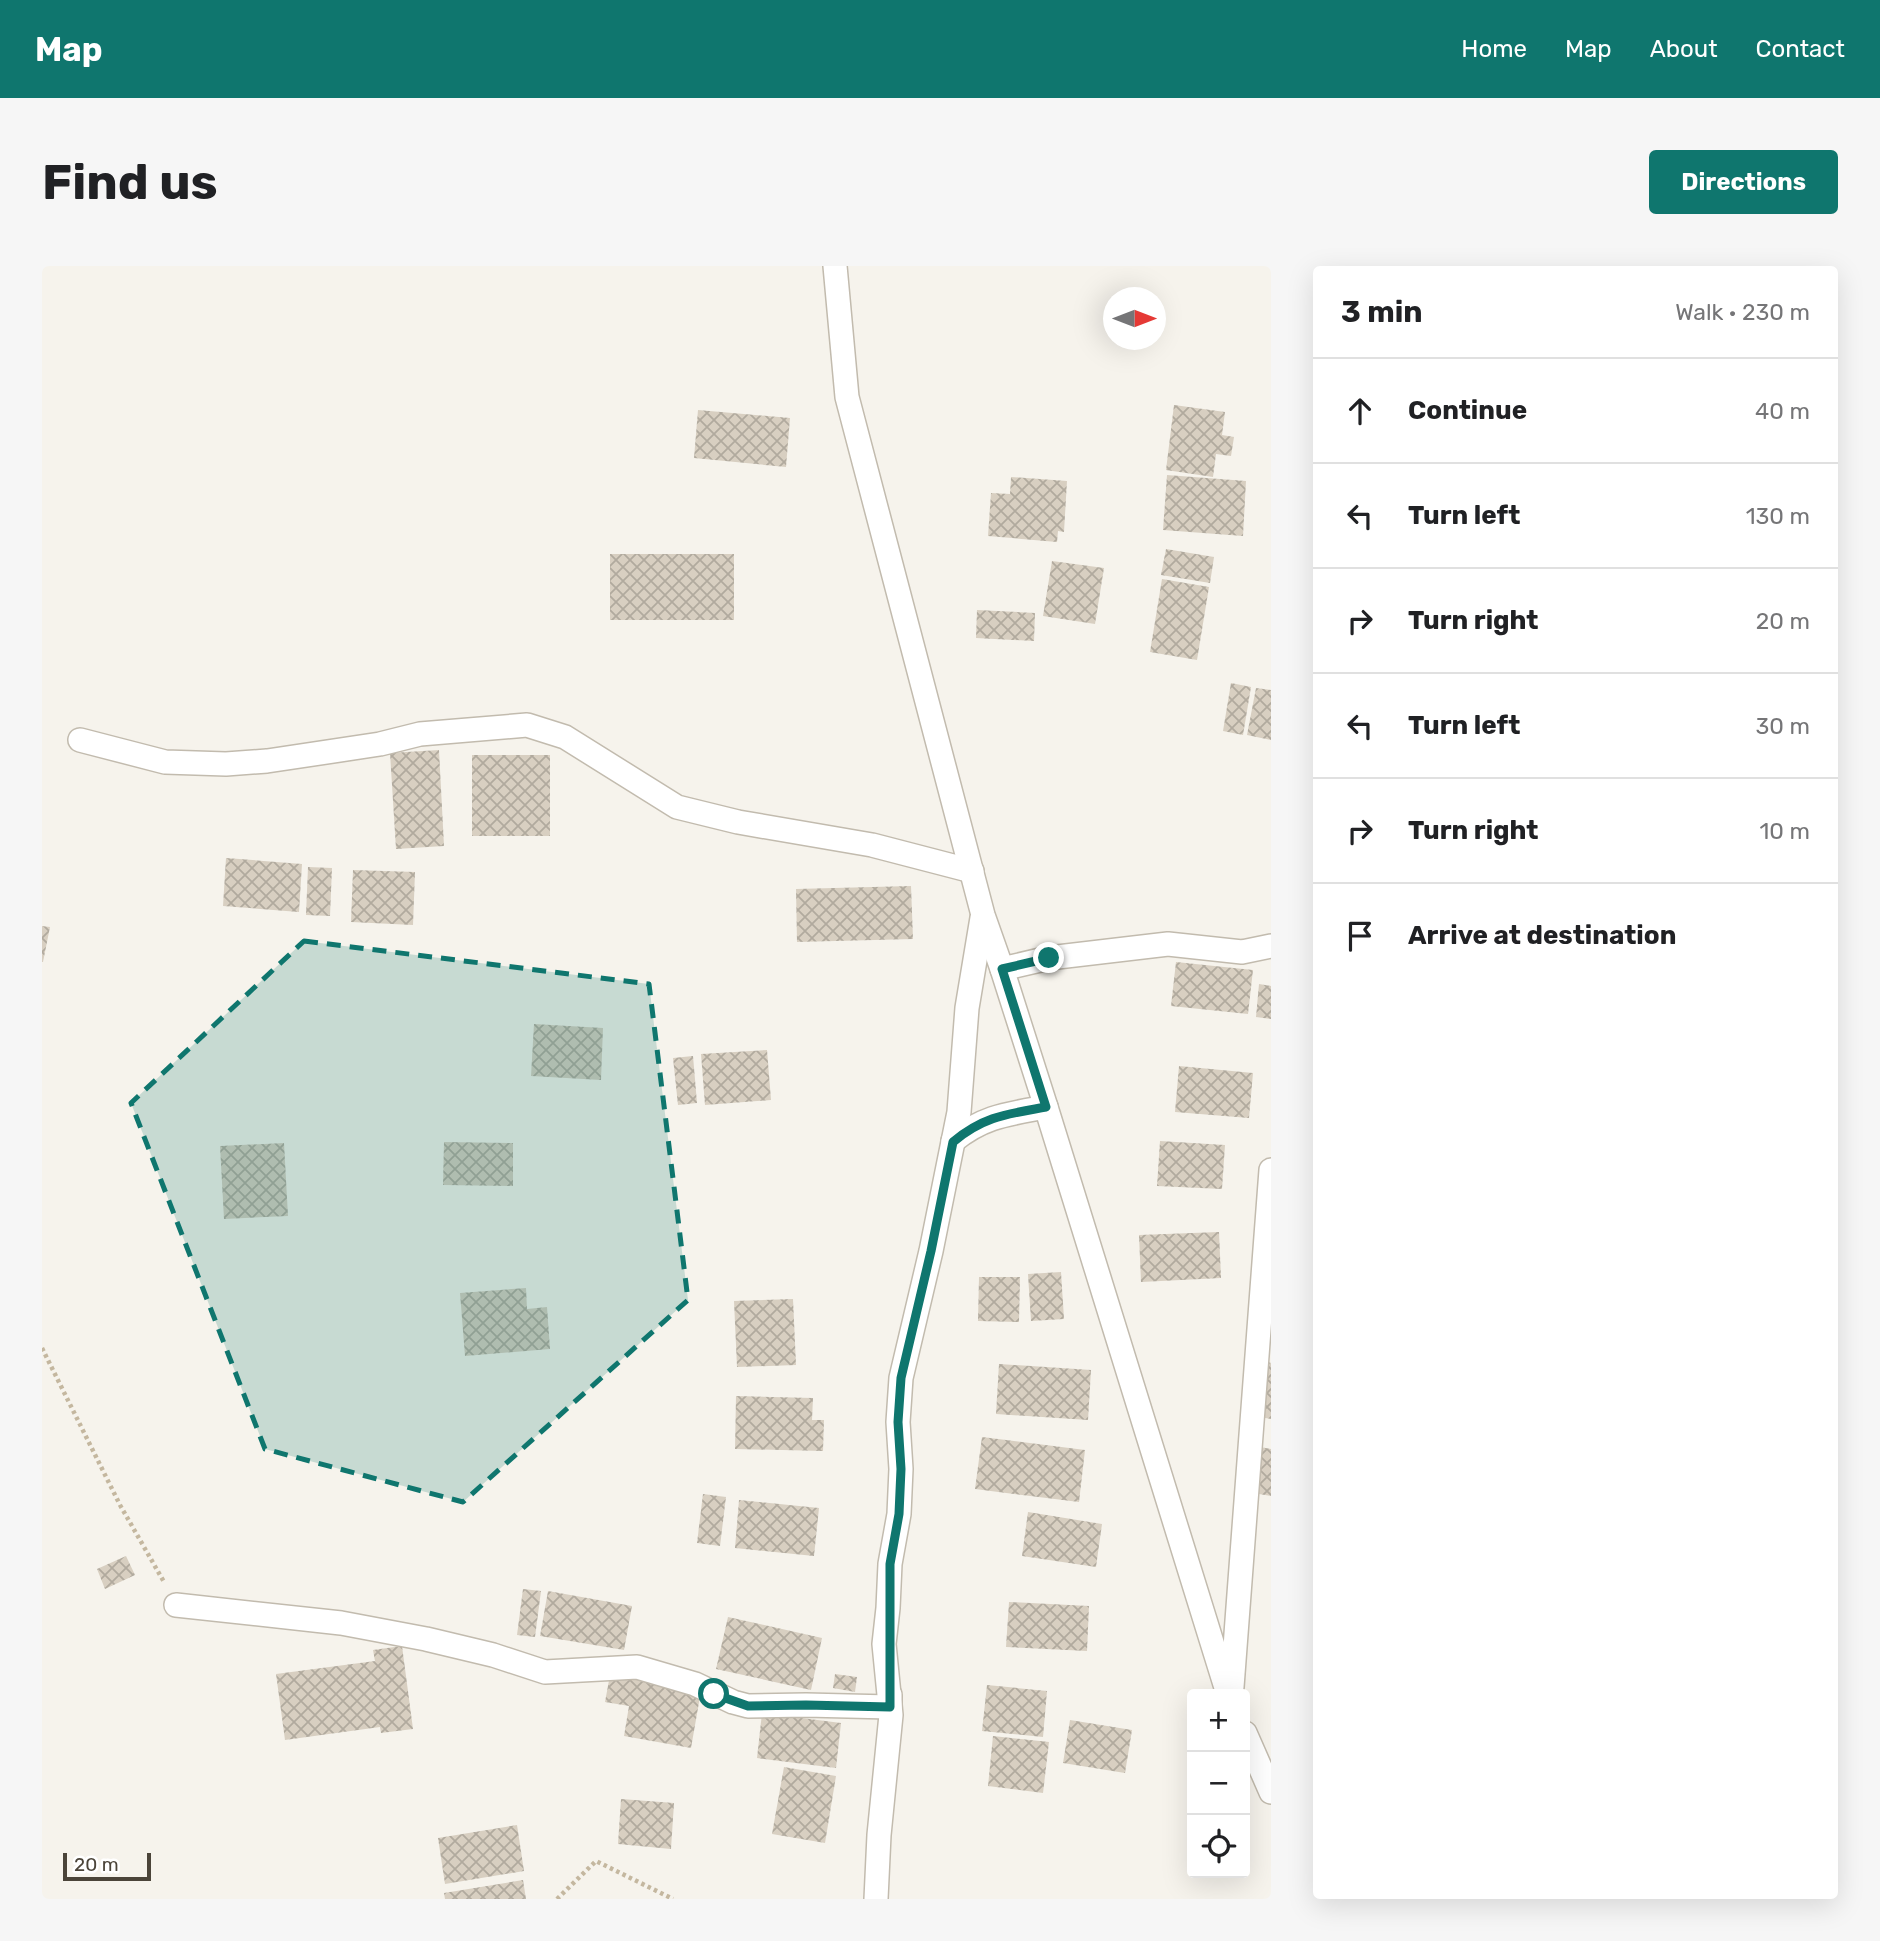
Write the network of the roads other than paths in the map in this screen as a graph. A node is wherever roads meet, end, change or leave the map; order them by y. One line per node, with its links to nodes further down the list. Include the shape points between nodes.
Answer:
1 (835, 266): 3 (street, via 847,397)
2 (80, 740): 3 (street, via 165,762 226,764 380,744 420,734 527,725 565,737 677,807 872,845)
3 (972, 872): 4 (street)
4 (983, 915): 6 (street); 8 (street, via 967,1008)
5 (1271, 946): 6 (street, via 1242,952 1168,944 1049,958)
6 (1002, 969): 7 (street)
7 (1046, 1107): 8 (street, via 1001,1115 973,1126); 11 (street)
8 (953, 1142): 13 (street, via 901,1378 899,1514 884,1644)
9 (1271, 1170): 12 (street)
10 (176, 1605): 13 (street, via 414,1636 545,1672 637,1667 748,1706)
11 (1228, 1689)
12 (1230, 1689)
13 (890, 1707): 16 (street)
14 (1250, 1744): 15 (street)
15 (1271, 1792)
16 (876, 1899)

